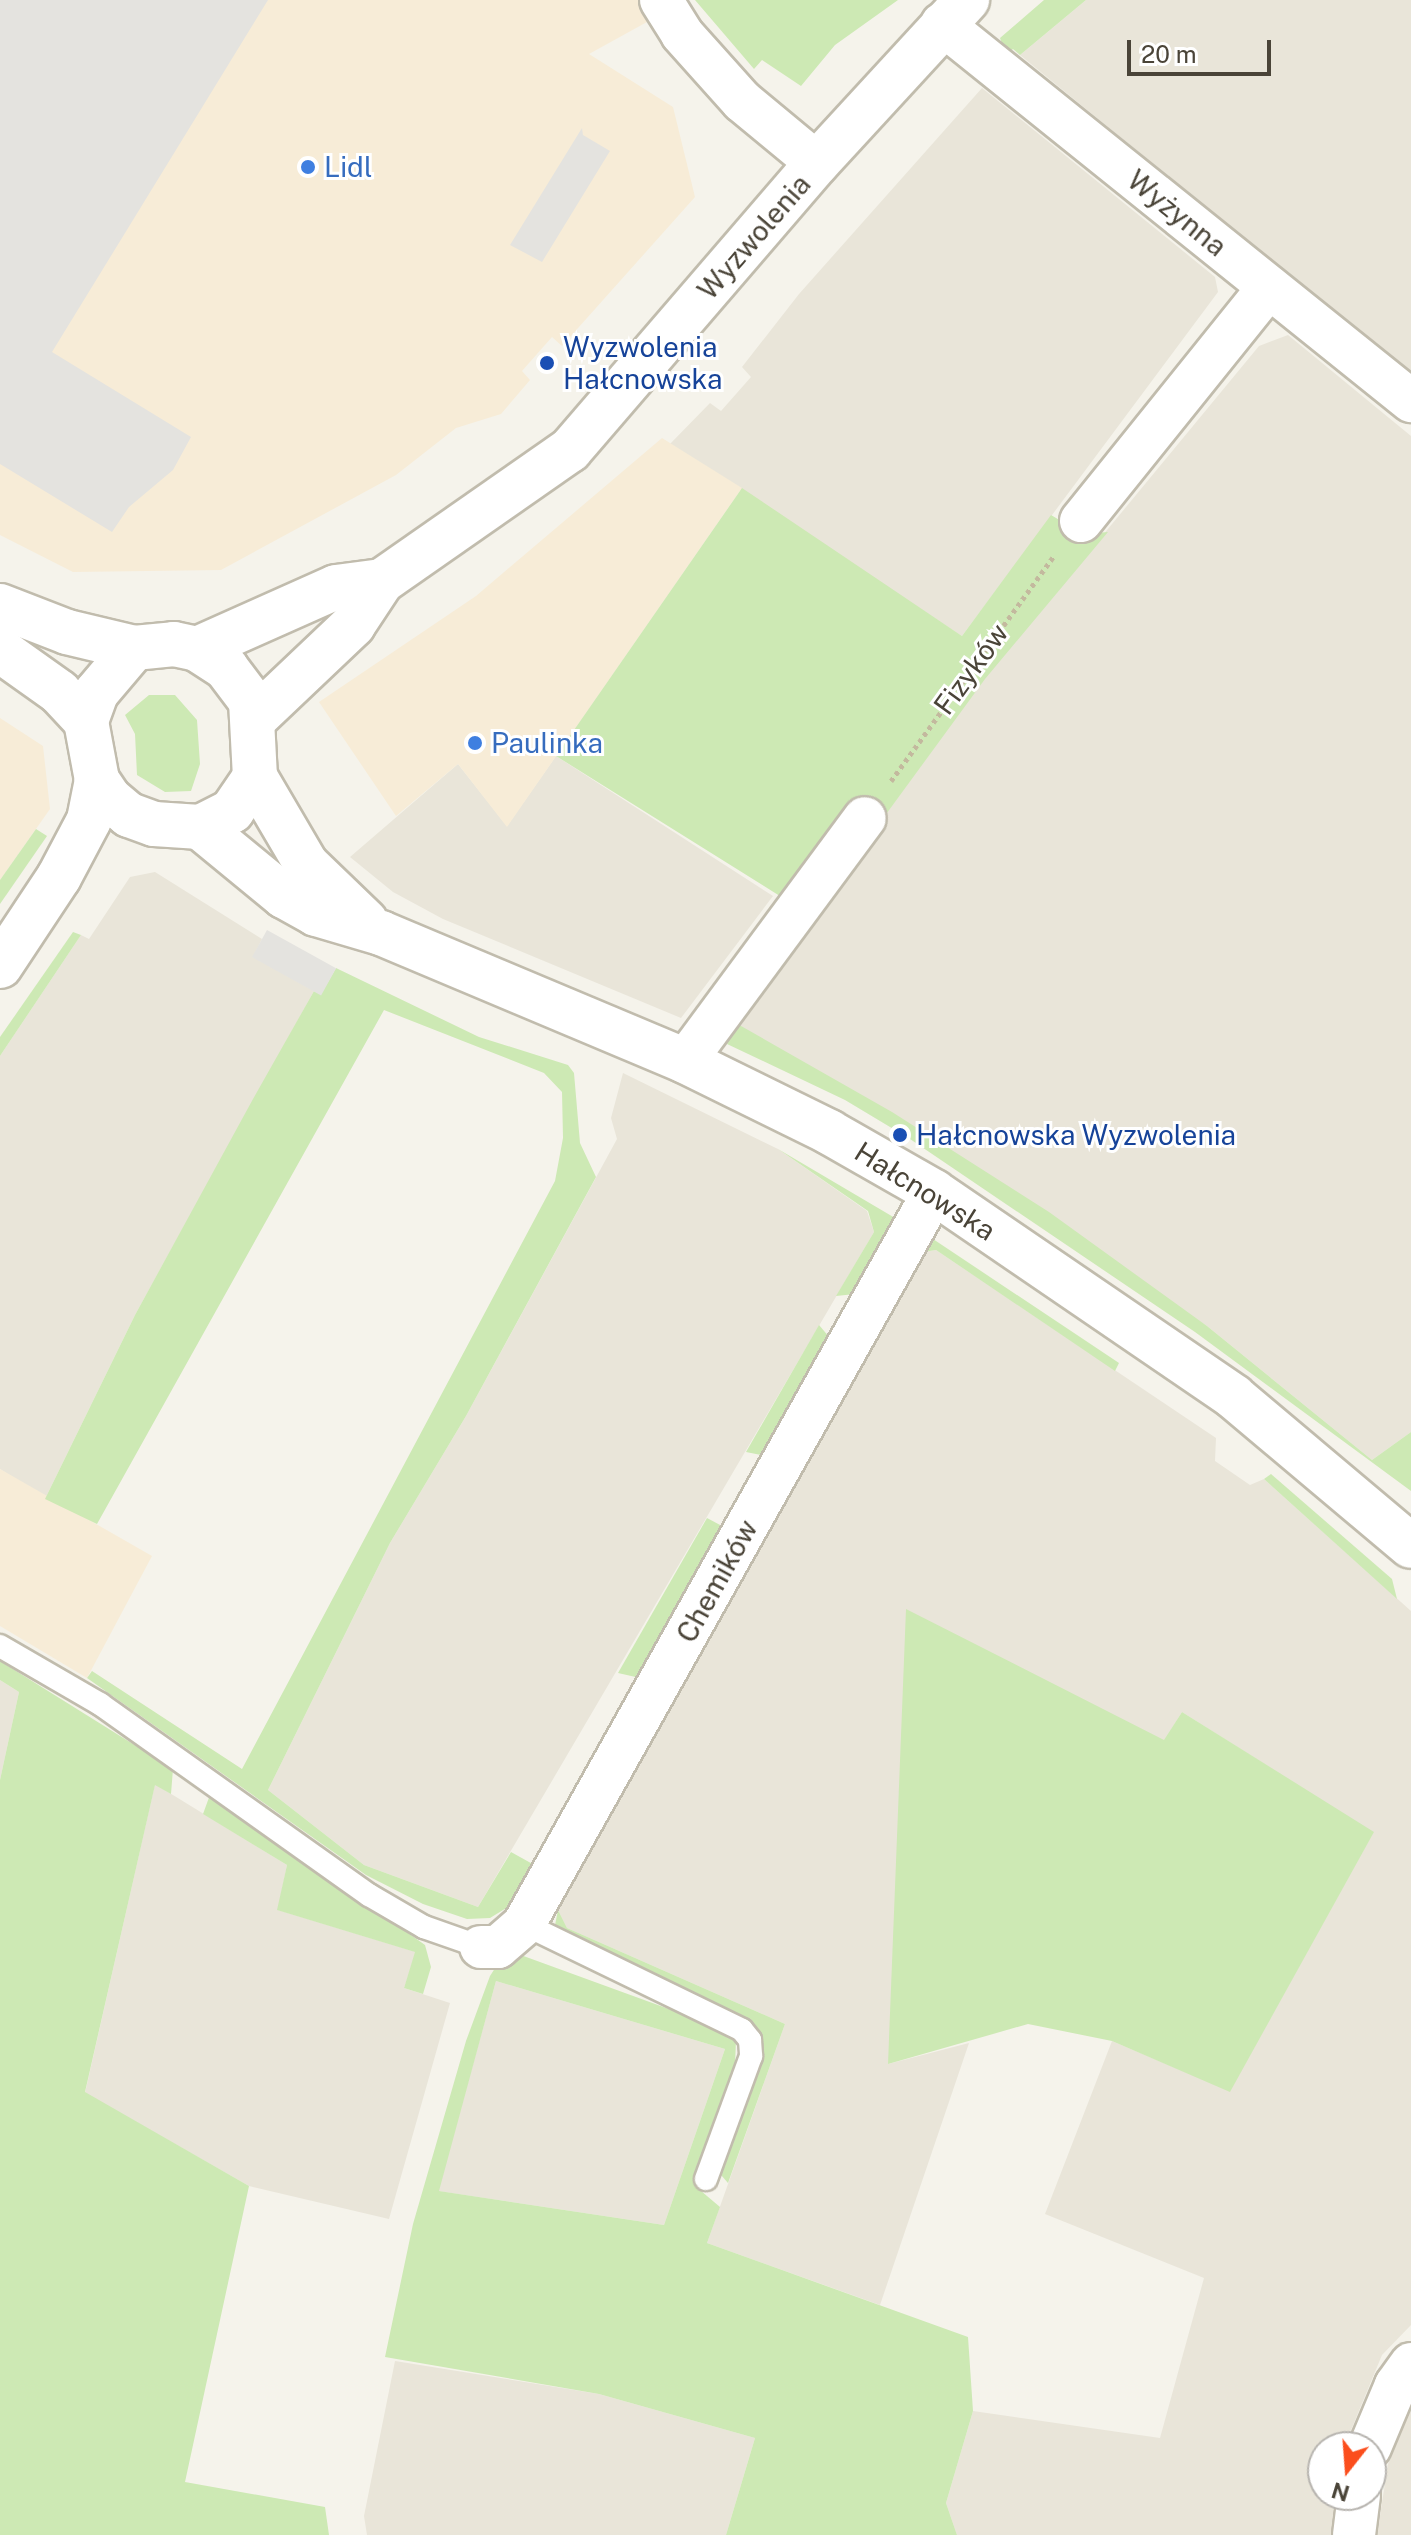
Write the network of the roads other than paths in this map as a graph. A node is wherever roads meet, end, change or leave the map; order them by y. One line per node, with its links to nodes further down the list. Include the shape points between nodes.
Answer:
1 (661, 0): 3 (street, via 682,34 742,101)
2 (955, 12): 3 (street, Wyzwolenia); 4 (street, Wyżynna)
3 (817, 163): 7 (street, Wyzwolenia, via 570,450)
4 (1269, 287): 5 (street, Wyżynna); 6 (street)
5 (1411, 401)
6 (1081, 521)
7 (382, 581): 10 (street, Wyzwolenia, via 336,587); 12 (street, Wyzwolenia, via 353,625)
8 (0, 606): 9 (street, via 67,632)
9 (134, 648): 10 (street, via 174,644); 13 (street, via 96,693)
10 (197, 649): 12 (street, via 241,682)
11 (0, 650): 13 (street, via 59,692)
12 (253, 720): 14 (street)
13 (86, 721): 15 (street)
14 (255, 777): 18 (street, via 232,811); 20 (street, Hałcnowska, via 306,864 337,899)
15 (97, 780): 17 (street, via 129,815); 19 (street, via 89,820)
16 (865, 818): 22 (street)
17 (154, 824): 18 (street); 19 (street)
18 (200, 827): 20 (street, Hałcnowska, via 284,896 316,914)
19 (59, 877): 21 (street)
20 (381, 933): 22 (street, Hałcnowska)
21 (0, 966)
22 (685, 1061): 23 (street, Hałcnowska, via 829,1132)
23 (934, 1192): 24 (street, Hałcnowska, via 1234,1397); 26 (street, Chemików)
24 (1407, 1532)
25 (0, 1646): 27 (lane, via 100,1704 369,1895 424,1927)
26 (524, 1924): 27 (street, Chemików, via 498,1947); 28 (lane, via 742,2030 750,2040 751,2056)
27 (481, 1947)
28 (706, 2179)
29 (1411, 2364): 30 (street)
30 (1377, 2431)
31 (1357, 2511): 32 (street)
32 (1354, 2535)

